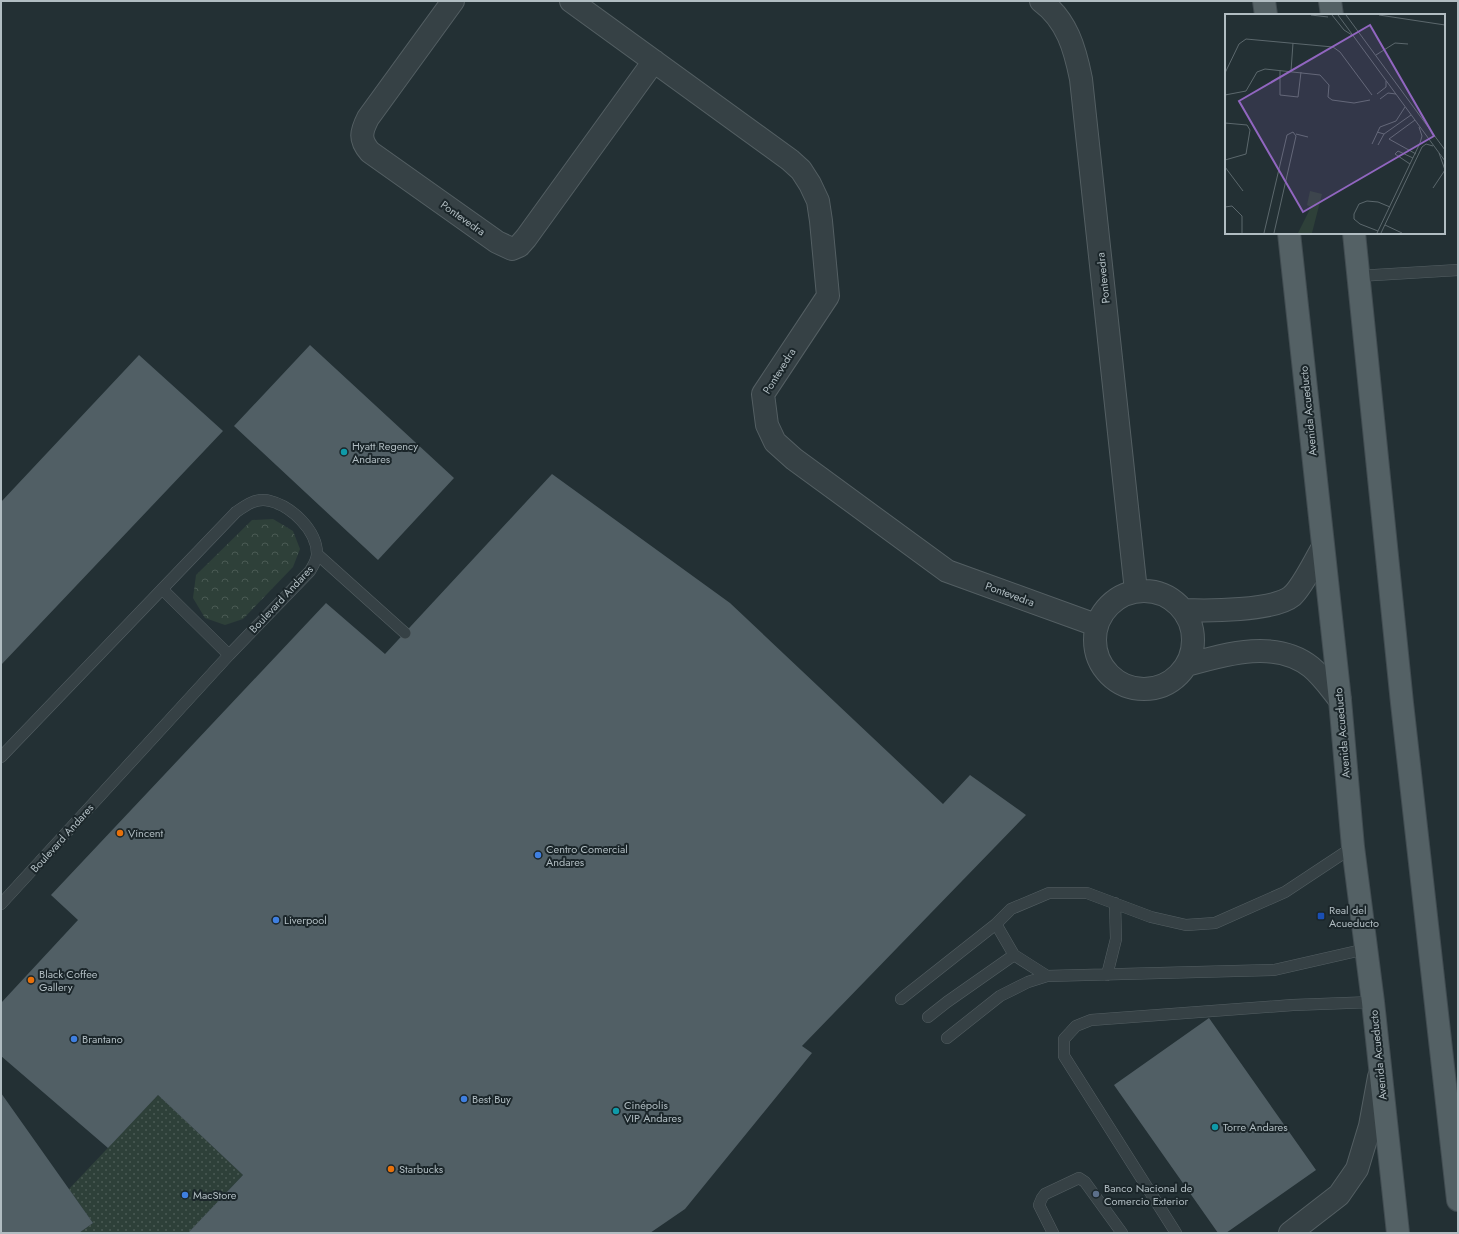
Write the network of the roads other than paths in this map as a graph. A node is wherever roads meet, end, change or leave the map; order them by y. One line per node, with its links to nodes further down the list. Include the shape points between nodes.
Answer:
1 (453, 1): 6 (street, Pontevedra, via 368,118 362,136 370,152 497,242 512,249 526,238)
2 (1041, 1): 14 (street, Pontevedra, via 1063,23 1072,42 1081,79)
3 (1330, 1): 5 (main road)
4 (575, 2): 6 (street, Pontevedra)
5 (1332, 14)
6 (654, 61): 16 (street, Pontevedra, via 790,160 801,170 818,201 828,296 762,394 767,425 776,442 947,571)
7 (1289, 234): 11 (main road, Avenida Acueducto)
8 (1354, 234): 10 (main road)
9 (1458, 270): 10 (lane)
10 (1358, 276): 35 (main road, via 1402,703)
11 (1323, 547): 15 (street, via 1292,596 1271,605 1212,611); 20 (main road, Avenida Acueducto)
12 (317, 554): 13 (lane, Boulevard Andares, via 311,534 299,518 270,500 249,503 236,512); 17 (lane); 18 (lane, Boulevard Andares, via 310,571)
13 (162, 589): 18 (lane); 21 (lane, Boulevard Andares)
14 (1136, 591): 15 (street, via 1154,592 1171,598); 16 (street, via 1111,602 1102,612)
15 (1184, 610): 19 (street, via 1192,628 1193,647)
16 (1096, 625): 19 (street, via 1094,643 1098,660 1109,675 1124,686 1141,690 1160,687 1175,678)
17 (405, 633)
18 (229, 655): 24 (lane, Boulevard Andares)
19 (1187, 665): 20 (street, via 1229,654 1256,651 1280,653 1296,658 1312,668)
20 (1340, 700): 22 (main road, Avenida Acueducto)
21 (1, 757)
22 (1353, 847): 23 (lane, via 1285,892 1216,923 1186,925 1151,917); 26 (main road, Avenida Acueducto)
23 (1115, 903): 25 (lane, via 1087,892 1049,893 1011,909); 28 (lane, via 1116,939)
24 (1, 904)
25 (996, 924): 27 (lane); 30 (lane)
26 (1366, 950): 28 (lane, via 1274,970); 31 (main road, Avenida Acueducto)
27 (1014, 955): 29 (lane); 32 (lane)
28 (1107, 975): 29 (lane)
29 (1046, 976): 33 (lane, via 1000,996)
30 (901, 999)
31 (1373, 1002): 34 (main road, Avenida Acueducto); 38 (lane, via 1292,1005 1091,1020 1076,1026 1064,1039 1064,1056)
32 (928, 1017)
33 (947, 1038)
34 (1380, 1072): 39 (street, via 1370,1126 1357,1169 1339,1195); 40 (main road, Avenida Acueducto)
35 (1458, 1200)
36 (1053, 1233): 37 (lane, via 1039,1205 1042,1198 1045,1194 1079,1178 1085,1182)
37 (1122, 1233)
38 (1176, 1233)
39 (1290, 1233)
40 (1398, 1233)

